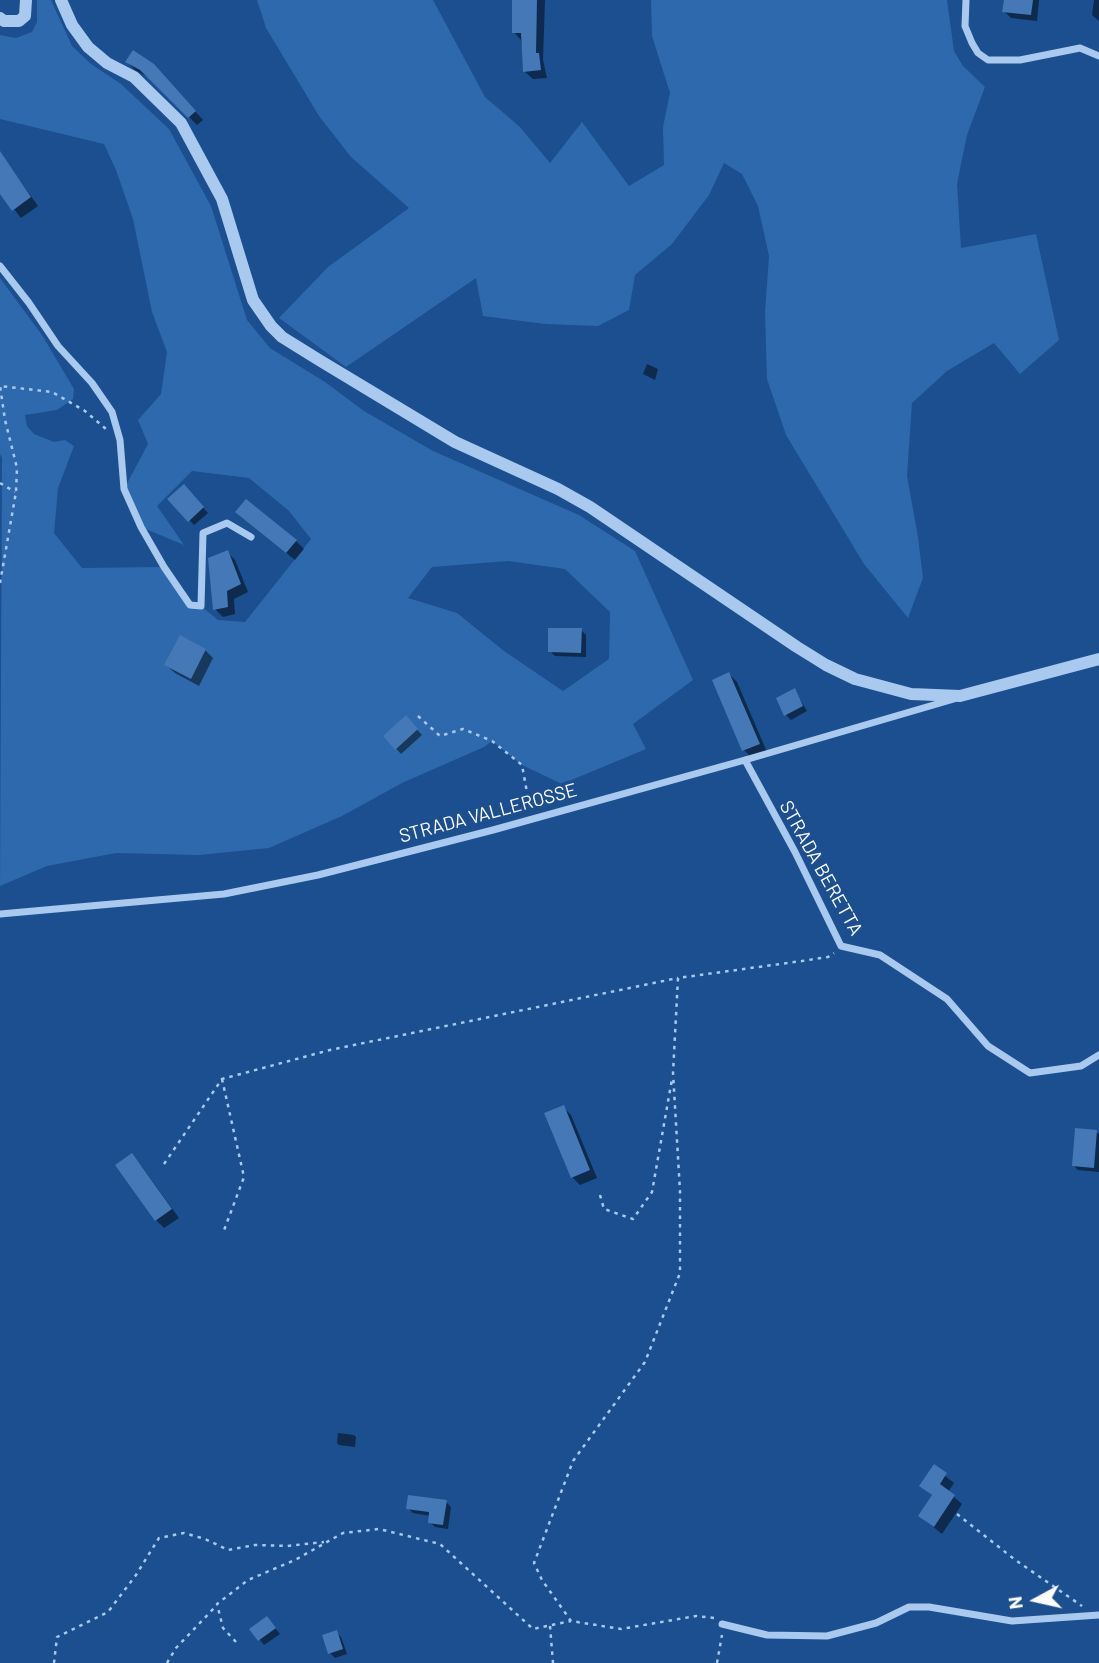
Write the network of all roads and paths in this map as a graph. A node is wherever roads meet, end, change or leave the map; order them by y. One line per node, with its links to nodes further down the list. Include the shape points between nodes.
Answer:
1 (26, 0): 4 (street, via 25,16 19,21)
2 (61, 0): 13 (street, via 89,47 134,77 181,123 222,199 253,300 282,337 455,442 590,507 855,679 911,694 944,697)
3 (966, 0): 5 (street, via 965,26 978,53 988,60 1020,60 1080,48)
4 (0, 19)
5 (1099, 56)
6 (0, 266): 7 (street, via 58,346 92,383 112,412)
7 (120, 440): 9 (path, via 85,411 52,392 0,386 17,468); 10 (street, via 124,489 190,605 201,606 203,533 227,523)
8 (0, 483): 9 (path)
9 (16, 492): 11 (path)
10 (251, 537)
11 (0, 583)
12 (1099, 659): 13 (street)
13 (974, 693): 15 (street, STRADA VALLEROSSE)
14 (418, 716): 16 (path, via 440,736 463,729 492,741 522,765)
15 (745, 760): 16 (street, STRADA VALLEROSSE); 18 (street, STRADA BERETTA)
16 (532, 819): 17 (street, STRADA VALLEROSSE, via 318,875 225,894)
17 (0, 914)
18 (841, 946): 19 (path, via 828,957); 20 (street, STRADA BERETTA, via 880,955 947,999 988,1046 1030,1073 1081,1066)
19 (678, 978): 21 (path); 22 (path, via 330,1050)
20 (1099, 1055)
21 (673, 1073): 24 (path, via 652,1192 633,1219 604,1209); 30 (path, via 680,1273 645,1362 573,1461 534,1563)
22 (222, 1079): 23 (path); 25 (path, via 244,1177)
23 (164, 1164)
24 (600, 1195)
25 (223, 1233)
26 (957, 1514): 29 (path)
27 (327, 1542): 28 (path, via 248,1580); 32 (path, via 343,1533 379,1529 440,1544 533,1629); 34 (path, via 228,1550 184,1533 159,1538 108,1612 57,1637)
28 (217, 1604): 33 (path, via 223,1628); 35 (path)
29 (1098, 1615): 31 (street, via 1012,1620 909,1606 876,1623 827,1636 767,1635)
30 (571, 1621): 31 (path, via 621,1629 712,1616); 32 (path)
31 (723, 1624): 37 (path)
32 (550, 1626): 36 (path)
33 (236, 1642)
34 (54, 1663)
35 (167, 1663)
36 (553, 1663)
37 (717, 1663)

